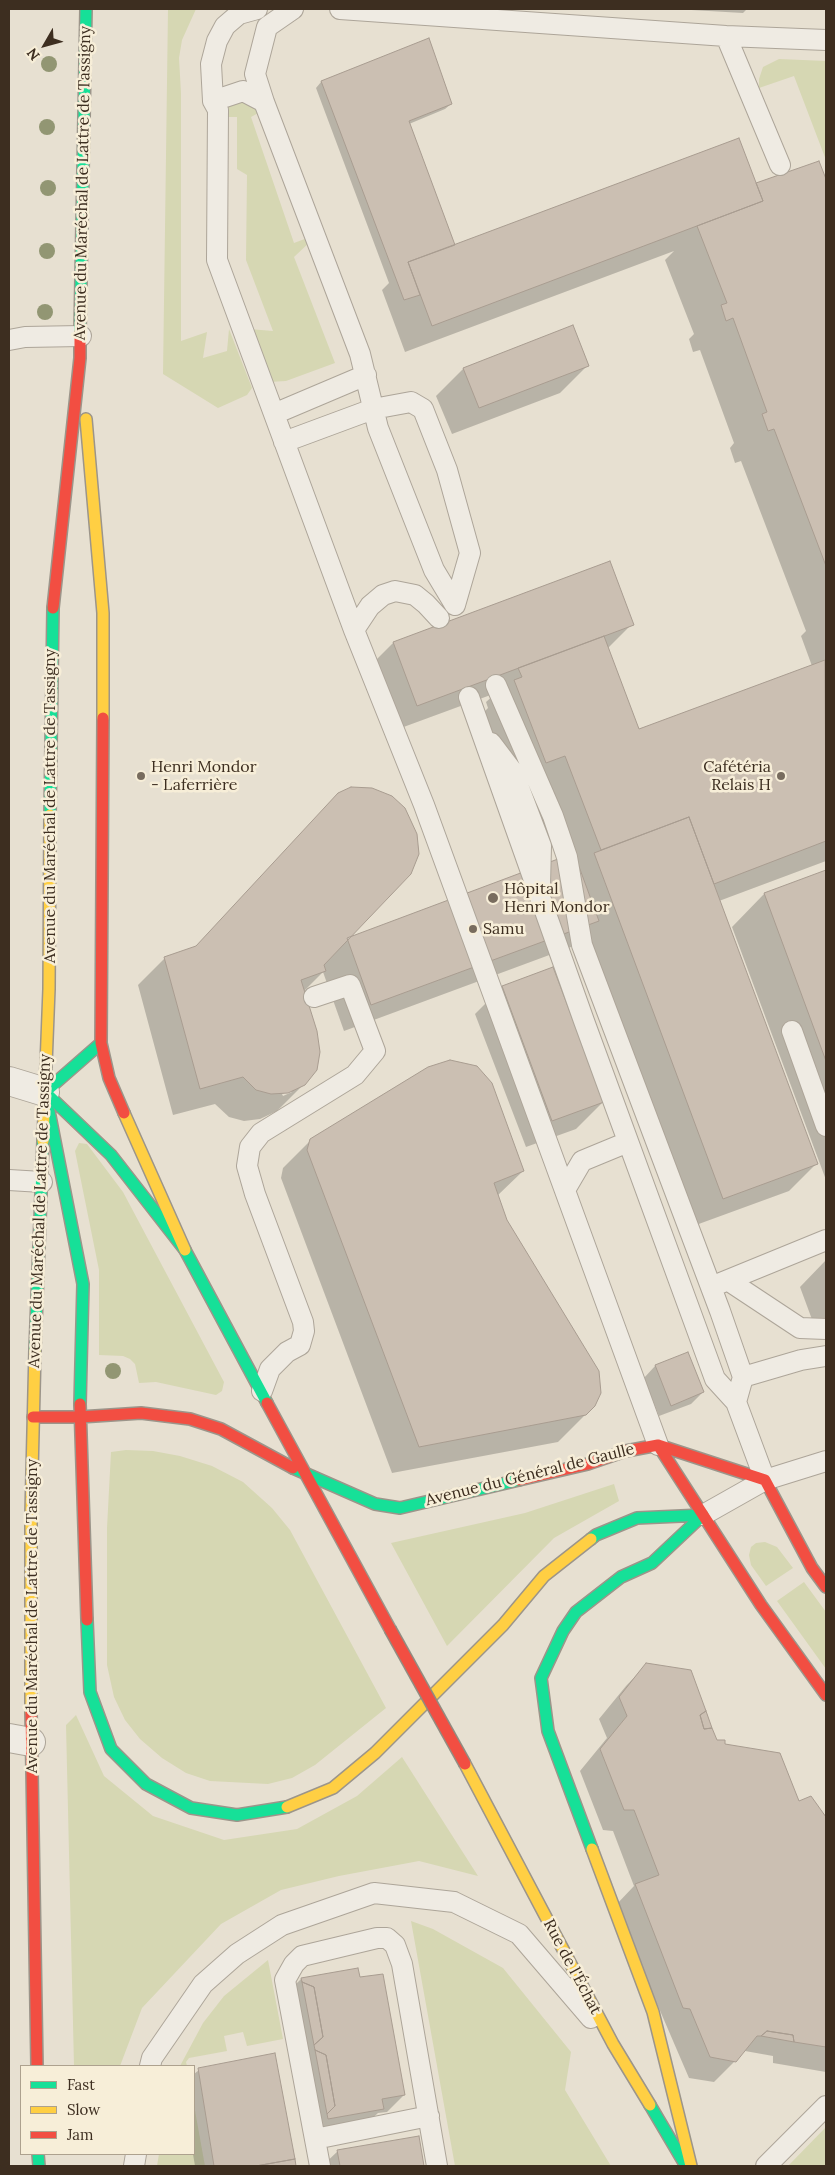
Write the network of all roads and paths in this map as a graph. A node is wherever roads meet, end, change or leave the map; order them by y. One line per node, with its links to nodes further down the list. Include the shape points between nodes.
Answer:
1 (86, 9): 10 (main road, Avenue du Maréchal de Lattre de Tassigny)
2 (257, 9): 7 (lane, via 239,14 225,26 216,41 211,64)
3 (293, 9): 8 (lane, via 267,27 255,74)
4 (340, 9): 5 (lane)
5 (726, 36): 6 (lane); 9 (lane)
6 (826, 40)
7 (213, 102): 8 (lane, via 243,91); 15 (lane, via 218,110 217,260)
8 (264, 102): 13 (lane)
9 (780, 165)
10 (80, 336): 11 (lane); 12 (main road, Avenue du Maréchal de Lattre de Tassigny)
11 (9, 340)
12 (80, 358): 25 (main road, Avenue du Maréchal de Lattre de Tassigny, via 103,613); 27 (main road, Avenue du Maréchal de Lattre de Tassigny, via 51,622)
13 (366, 375): 14 (lane); 15 (lane)
14 (373, 409): 14 (lane, via 434,570 455,605 470,552 448,470 423,409 411,402); 16 (lane)
15 (274, 414): 16 (lane)
16 (284, 442): 18 (lane)
17 (439, 618): 18 (lane, via 415,595 395,591 370,606)
18 (354, 630): 32 (lane, via 424,804)
19 (496, 685): 24 (lane, via 567,856 582,945)
20 (469, 697): 22 (lane)
21 (314, 997): 39 (lane, via 350,986 375,1051 355,1075 261,1133 250,1148 247,1166 255,1194 304,1331 300,1345 270,1369)
22 (584, 1022): 24 (lane); 29 (lane)
23 (792, 1031): 28 (lane)
24 (616, 1035): 35 (lane)
25 (101, 1043): 27 (main road); 34 (main road, Avenue du Maréchal de Lattre de Tassigny, via 109,1078)
26 (9, 1081): 27 (street)
27 (45, 1092): 31 (main road, Avenue du Maréchal de Lattre de Tassigny); 34 (main road, via 111,1156); 42 (main road, via 83,1284)
28 (826, 1126)
29 (628, 1142): 32 (lane, via 582,1161); 40 (lane, via 715,1378)
30 (9, 1180): 31 (lane)
31 (42, 1182): 41 (main road, Avenue du Maréchal de Lattre de Tassigny)
32 (565, 1190): 43 (lane)
33 (826, 1240): 35 (lane)
34 (185, 1250): 39 (main road, Rue de l'Échat)
35 (720, 1284): 36 (lane, via 800,1328); 38 (lane)
36 (826, 1329)
37 (826, 1356): 38 (lane)
38 (743, 1377): 40 (lane)
39 (262, 1390): 45 (main road, Rue de l'Échat)
40 (736, 1402): 46 (lane)
41 (33, 1417): 42 (main road, Avenue du Général de Gaulle); 50 (main road, Avenue du Maréchal de Lattre de Tassigny)
42 (80, 1417): 45 (main road, Avenue du Général de Gaulle, via 141,1413 190,1419 221,1430); 47 (main road, via 90,1692 111,1749 146,1784 191,1808 237,1815 285,1808 333,1788 382,1747 503,1625 544,1576 596,1535 637,1518)
43 (658, 1445): 45 (main road, Avenue du Général de Gaulle, via 400,1508 375,1504); 46 (main road, Avenue du Général de Gaulle); 47 (main road)
44 (826, 1461): 46 (lane)
45 (306, 1474): 51 (main road, Rue de l'Échat, bridge)
46 (765, 1480): 47 (lane); 48 (main road, via 812,1568)
47 (703, 1515): 49 (main road, via 761,1605); 60 (main road, via 652,1563 621,1577 576,1612 563,1631 542,1678 548,1731 653,2012)
48 (826, 1587)
49 (826, 1695)
50 (20, 1740): 52 (main road, Avenue du Maréchal de Lattre de Tassigny)
51 (613, 2044): 53 (lane, via 519,1934 454,1902 374,1893 282,1924 237,1954 204,1984); 59 (main road, Rue de l'Échat)
52 (37, 2065)
53 (150, 2065)
54 (826, 2106): 61 (lane)
55 (428, 2116): 56 (lane); 56 (lane, via 402,1964 395,1945 387,1938 376,1938 302,1956 285,1980); 58 (lane)
56 (315, 2139): 57 (lane)
57 (320, 2166)
58 (437, 2166)
59 (686, 2166)
60 (691, 2166)
61 (766, 2166)

